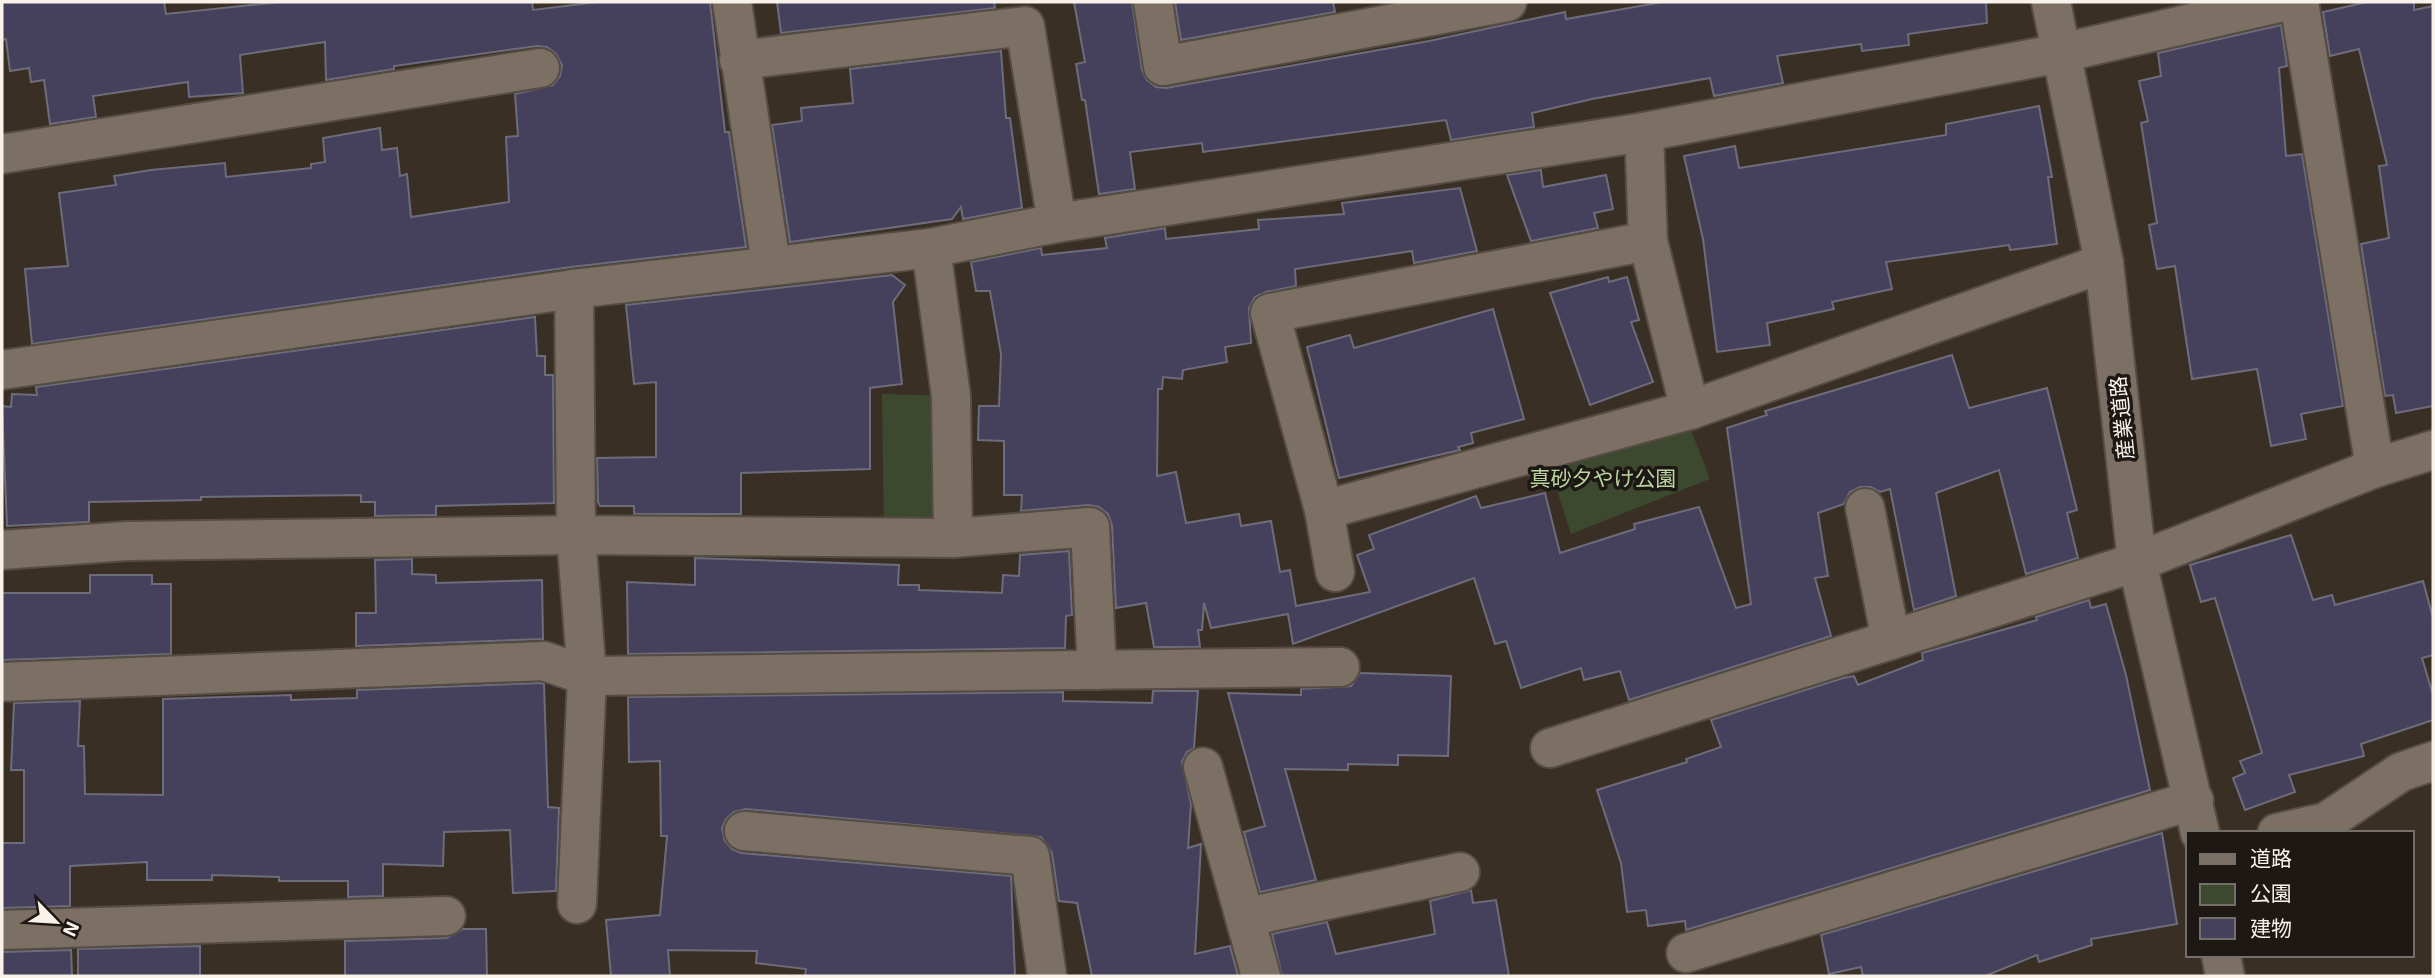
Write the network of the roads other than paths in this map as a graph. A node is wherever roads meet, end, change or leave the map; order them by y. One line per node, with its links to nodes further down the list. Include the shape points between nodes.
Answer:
1 (732, 2): 8 (street)
2 (1153, 2): 3 (street, via 1163,66)
3 (1507, 2)
4 (2051, 2): 7 (street, 産業道路)
5 (2283, 2): 7 (street)
6 (2299, 2): 21 (street)
7 (2061, 52): 10 (street); 15 (street, 産業道路)
8 (739, 60): 12 (street, via 1025,26); 16 (street)
9 (540, 68): 11 (street)
10 (1644, 132): 12 (street); 13 (street)
11 (2, 153)
12 (1057, 223): 14 (street)
13 (1648, 241): 19 (street); 23 (street, via 1270,313)
14 (930, 248): 16 (street); 25 (street, via 951,396)
15 (2104, 263): 19 (street); 27 (street, 産業道路)
16 (771, 265): 17 (street)
17 (574, 289): 18 (street); 24 (street)
18 (2, 370)
19 (1690, 410): 23 (street)
20 (2433, 450): 21 (street)
21 (2375, 468): 27 (street)
22 (1865, 508): 29 (street)
23 (1324, 510): 28 (street)
24 (576, 535): 25 (street); 26 (street, via 127,541); 32 (street)
25 (953, 538): 31 (street, via 1090,527)
26 (2, 550)
27 (2137, 562): 29 (street); 37 (street, 産業道路)
28 (1335, 572)
29 (1891, 640): 34 (street)
30 (1340, 667): 31 (street)
31 (1097, 670): 32 (street)
32 (587, 676): 33 (street, via 544,661); 41 (street)
33 (2, 682)
34 (1550, 748)
35 (2433, 761): 39 (street, via 2400,772 2326,822)
36 (1203, 767): 43 (street)
37 (2197, 816): 45 (street)
38 (744, 831): 47 (street, via 1030,856)
39 (2286, 831)
40 (1460, 872): 43 (street)
41 (577, 904)
42 (446, 916): 44 (street)
43 (1247, 917): 48 (street)
44 (2, 930)
45 (1686, 953)
46 (2221, 957): 49 (street)
47 (1047, 976)
48 (1261, 976)
49 (2225, 976)

